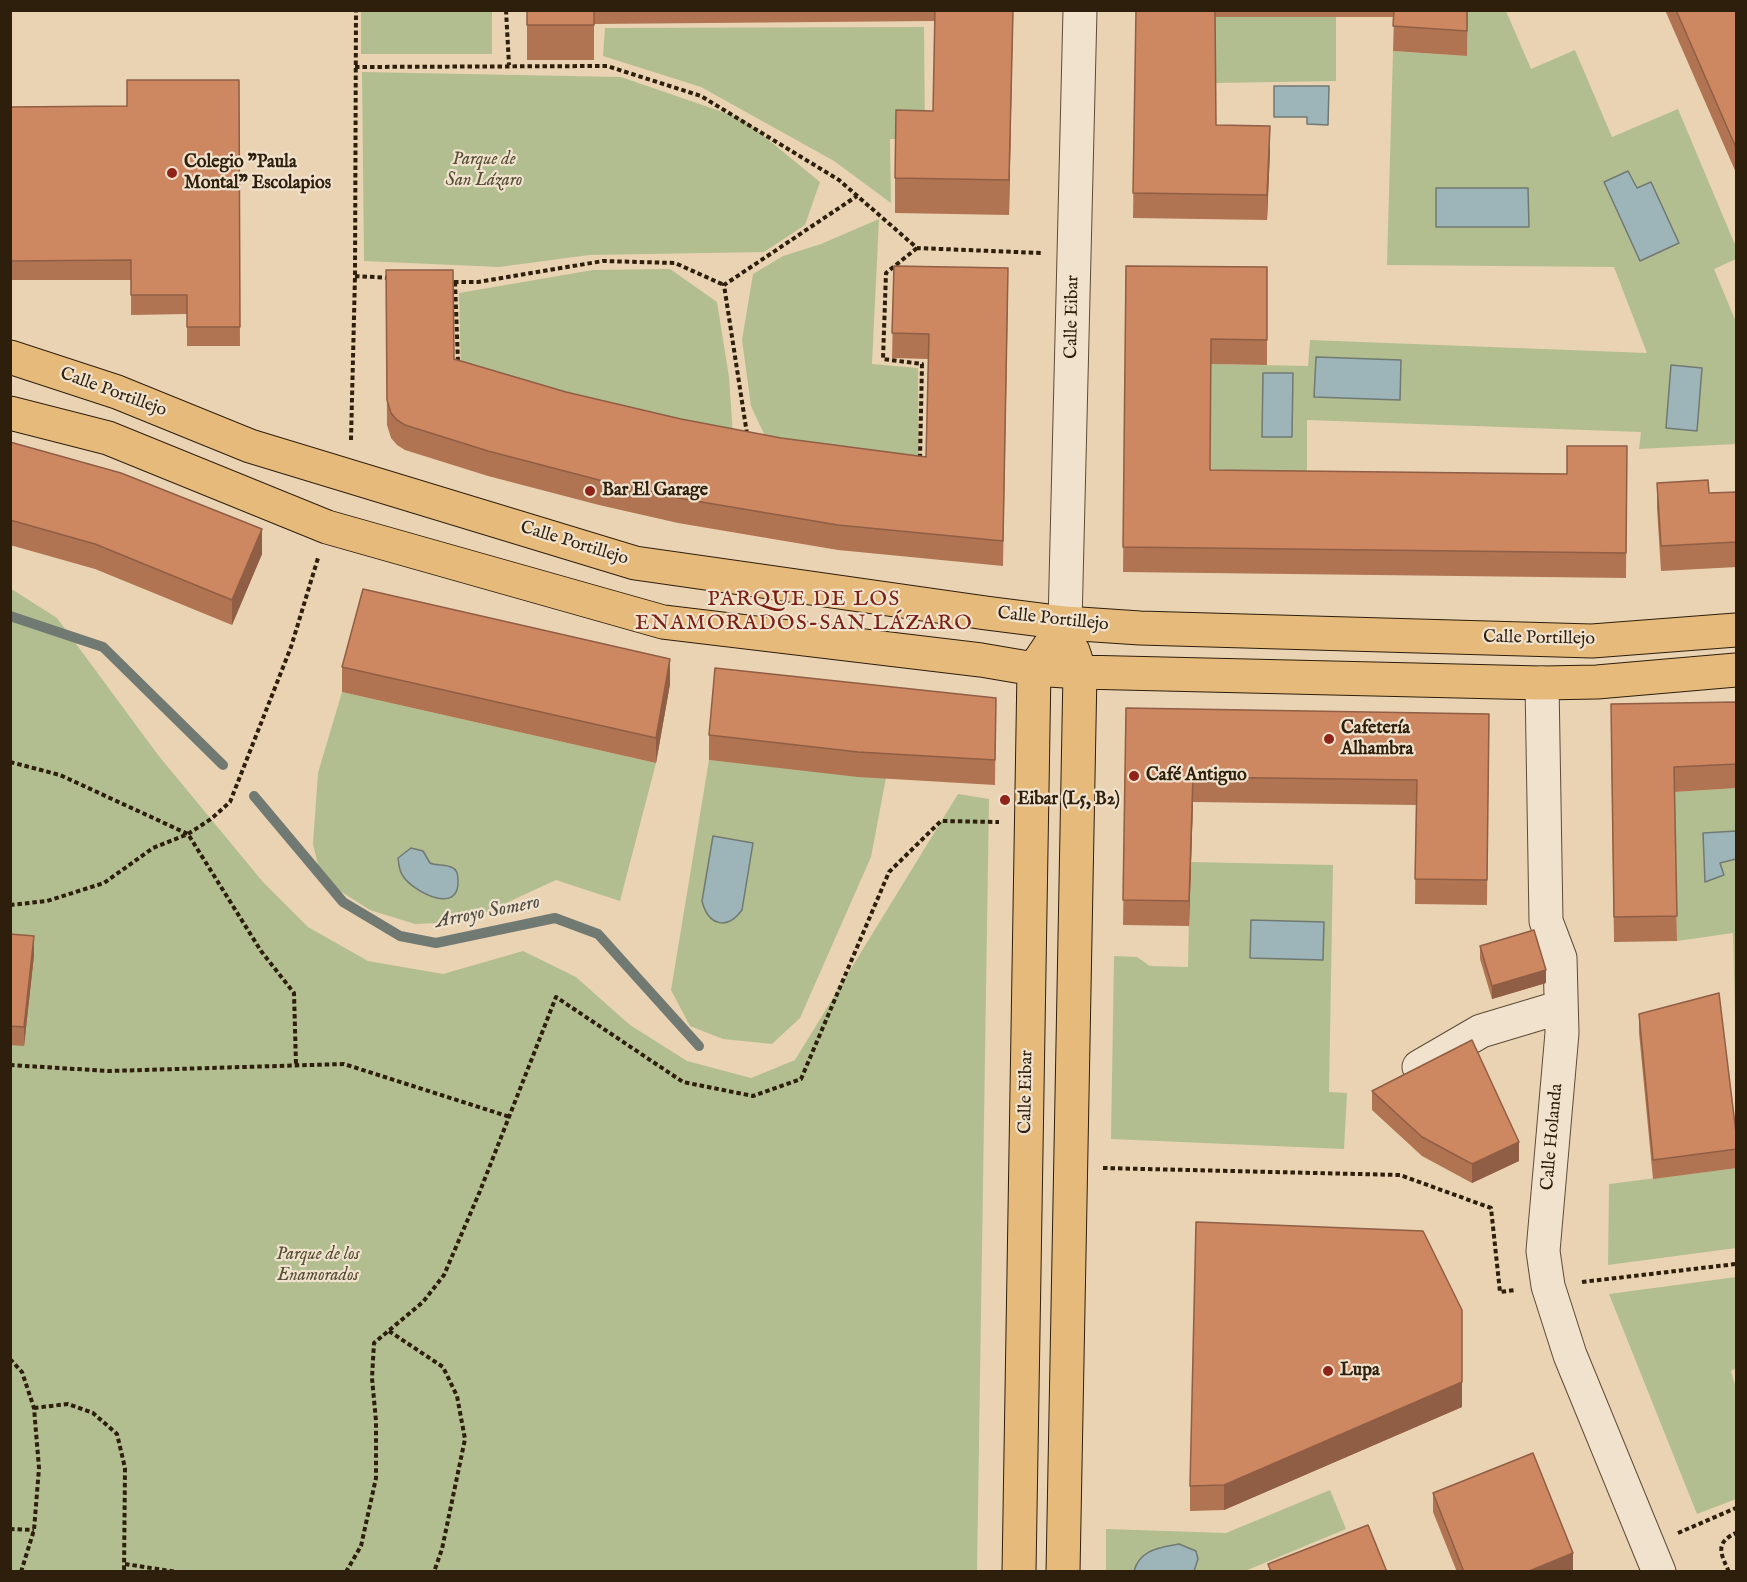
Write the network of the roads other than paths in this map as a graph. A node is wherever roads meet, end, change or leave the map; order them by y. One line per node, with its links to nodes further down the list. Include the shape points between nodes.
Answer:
1 (1080, 10): 4 (street, Calle Eibar)
2 (10, 357): 4 (main road, Calle Portillejo, via 117,392 250,446 635,563)
3 (10, 413): 6 (main road, via 108,438 327,527 663,622)
4 (1065, 623): 5 (main road, Calle Portillejo, via 1592,641); 6 (main road); 8 (main road, Calle Eibar)
5 (1737, 630)
6 (1034, 669): 8 (main road); 13 (main road, Calle Eibar)
7 (1737, 670): 9 (main road)
8 (1080, 672): 9 (main road); 14 (main road, Calle Eibar)
9 (1542, 683): 10 (street, Calle Holanda, via 1546,921 1560,958)
10 (1561, 1001): 11 (street, via 1481,1031); 12 (street, Calle Holanda, via 1562,1033 1544,1251 1548,1286 1570,1355)
11 (1419, 1066)
12 (1654, 1558)
13 (1019, 1572)
14 (1063, 1572)

